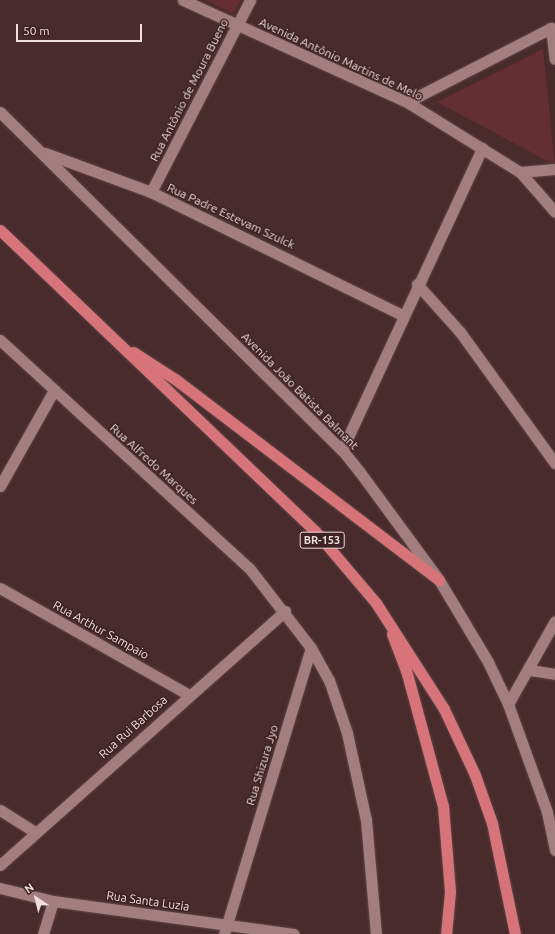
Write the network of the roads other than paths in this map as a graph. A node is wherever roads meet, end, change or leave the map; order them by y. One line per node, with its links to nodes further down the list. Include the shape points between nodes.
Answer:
1 (183, 0): 4 (street, Avenida Antônio Martins de Melo)
2 (250, 0): 4 (street, Rua Antônio de Moura Bueno)
3 (553, 24): 5 (street); 6 (street)
4 (237, 26): 6 (street, Avenida Antônio Martins de Melo); 12 (street, Rua Antônio de Moura Bueno)
5 (555, 59)
6 (407, 102): 8 (street, Avenida Antônio Martins de Melo)
7 (0, 112): 9 (street, Avenida João Batista Balmant)
8 (482, 148): 11 (street, Avenida Antônio Martins de Melo); 15 (street)
9 (43, 152): 12 (street, Rua Padre Estevam Szulck); 20 (street, Avenida João Batista Balmant)
10 (555, 169): 11 (street)
11 (520, 172): 13 (street, Avenida Antônio Martins de Melo)
12 (151, 192): 16 (street, Rua Padre Estevam Szulck)
13 (555, 212)
14 (0, 230): 18 (highway, BR-153)
15 (418, 284): 16 (street); 21 (street, via 460,332)
16 (402, 315): 20 (street)
17 (0, 340): 19 (street, Rua Alfredo Marques)
18 (115, 340): 23 (highway, via 175,379); 26 (highway, BR-153, via 315,532)
19 (54, 390): 22 (street); 25 (street, Rua Alfredo Marques, via 250,569)
20 (342, 450): 23 (street, Avenida João Batista Balmant)
21 (555, 463)
22 (0, 486)
23 (439, 580): 32 (street, Avenida João Batista Balmant, via 488,662)
24 (0, 588): 31 (street, Rua Arthur Sampaio)
25 (285, 610): 28 (street); 31 (street, Rua Rui Barbosa)
26 (386, 617): 43 (highway, via 406,670 443,806 450,892); 44 (highway, BR-153, via 444,709 476,775 492,823)
27 (555, 621): 29 (street)
28 (311, 648): 39 (street, Rua Shizura Jyo); 42 (street, via 329,680 347,733 366,820)
29 (530, 670): 30 (street); 32 (street)
30 (555, 674)
31 (189, 695): 34 (street, Rua Rui Barbosa)
32 (508, 704): 35 (street, Avenida João Batista Balmant, via 547,812)
33 (0, 810): 34 (street)
34 (35, 832): 36 (street, Rua Rui Barbosa)
35 (555, 850)
36 (0, 865)
37 (0, 888): 38 (street, Rua Santa Luzia)
38 (53, 901): 39 (street, Rua Santa Luzia); 40 (street)
39 (225, 930): 41 (street, Rua Santa Luzia)
40 (44, 934)
41 (294, 934)
42 (376, 934)
43 (446, 934)
44 (516, 934)

